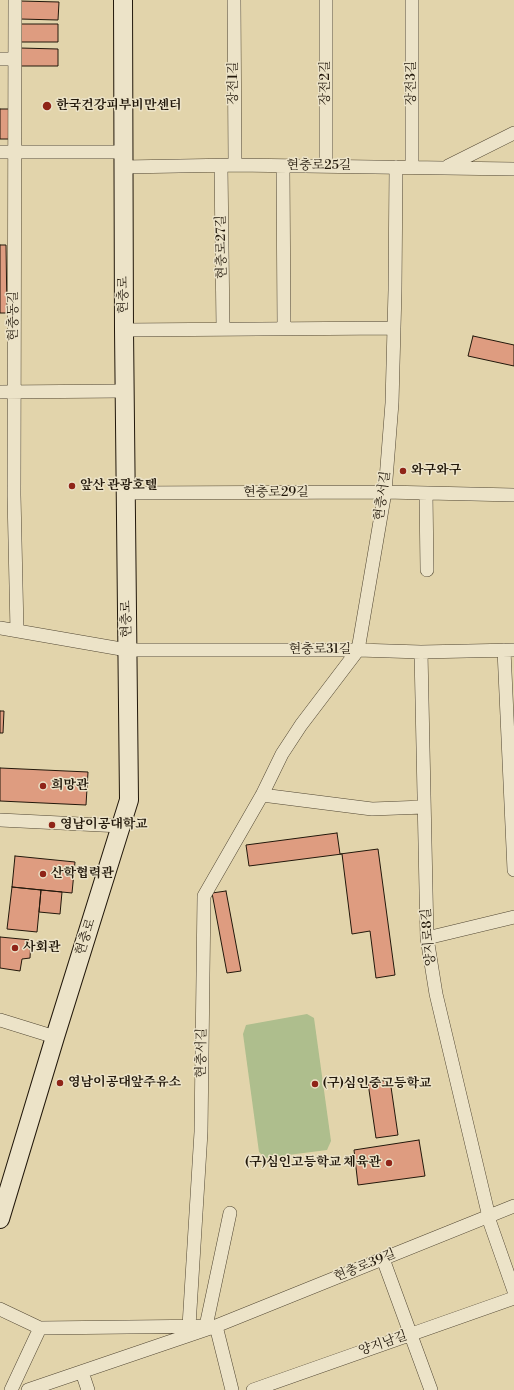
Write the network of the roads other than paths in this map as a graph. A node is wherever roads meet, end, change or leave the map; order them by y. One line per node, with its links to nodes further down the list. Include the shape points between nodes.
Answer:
1 (15, 0): 7 (street, 현충동길)
2 (123, 0): 11 (main road, 현충로)
3 (234, 0): 12 (street, 장전1길)
4 (326, 0): 15 (street, 장전2길)
5 (412, 0): 17 (street, 장전3길)
6 (0, 59): 7 (street)
7 (14, 59): 10 (street, 현충동길)
8 (514, 133): 18 (street)
9 (0, 152): 10 (street, 현충로25길)
10 (14, 152): 11 (street, 현충로25길); 26 (street, 현충동길)
11 (124, 159): 13 (street, 현충로25길); 23 (main road, 현충로)
12 (235, 165): 13 (street, 현충로25길); 14 (street, 현충로25길)
13 (221, 166): 21 (street, 현충로27길)
14 (283, 166): 15 (street, 현충로25길); 22 (street)
15 (326, 166): 16 (street, 현충로25길)
16 (396, 167): 17 (street, 현충로25길); 20 (street, 현충서길)
17 (412, 167): 18 (street, 현충로25길)
18 (446, 167): 19 (street, 현충로25길)
19 (514, 169)
20 (394, 328): 22 (street); 27 (street, 현충서길, via 392,402)
21 (223, 329): 22 (street); 23 (street)
22 (284, 329)
23 (124, 330): 24 (main road, 현충로)
24 (124, 391): 26 (street); 28 (main road, 현충로)
25 (0, 392): 26 (street)
26 (14, 392): 33 (street, 현충동길)
27 (384, 492): 28 (street, 현충로29길); 29 (street, 현충로29길); 35 (street, 현충서길)
28 (126, 493): 34 (main road, 현충로)
29 (426, 493): 30 (street, 현충로29길); 31 (street)
30 (514, 495)
31 (427, 570)
32 (0, 628): 33 (street, 현충로31길)
33 (17, 631): 34 (street, 현충로31길)
34 (127, 650): 35 (street, 현충로31길); 41 (main road, 현충로, via 129,800)
35 (358, 650): 37 (street, 현충로31길); 38 (street, 현충서길, via 282,754)
36 (509, 650): 37 (street, 현충로31길); 42 (street)
37 (420, 652): 39 (street, 양지로8길)
38 (262, 795): 39 (street, via 372,809); 55 (street, 현충서길, via 204,896 201,1132)
39 (424, 807): 44 (street, 양지로8길)
40 (0, 820): 41 (street)
41 (122, 826): 46 (main road, 현충로)
42 (514, 870)
43 (514, 917): 44 (street)
44 (427, 938): 49 (street, 양지로8길, via 436,994)
45 (0, 1020): 46 (street)
46 (55, 1037): 50 (main road, 현충로)
47 (514, 1206): 49 (street, 현충로39길)
48 (230, 1213): 56 (street)
49 (489, 1217): 51 (street, 현충로39길); 52 (street, 양지로8길)
50 (0, 1219)
51 (383, 1259): 56 (street, 현충로39길); 58 (street)
52 (514, 1291)
53 (514, 1298): 58 (street, 양지남길)
54 (0, 1309): 57 (street, 현충로39길)
55 (189, 1326): 56 (street, 현충로39길); 57 (street, 현충로39길)
56 (211, 1326): 59 (street, 현충로39길); 63 (street)
57 (40, 1328): 60 (street)
58 (411, 1334): 64 (street, 양지남길); 65 (street)
59 (82, 1372): 61 (street, 현충로39길); 62 (street)
60 (11, 1390)
61 (28, 1390)
62 (88, 1390)
63 (232, 1390)
64 (253, 1390)
65 (431, 1390)

